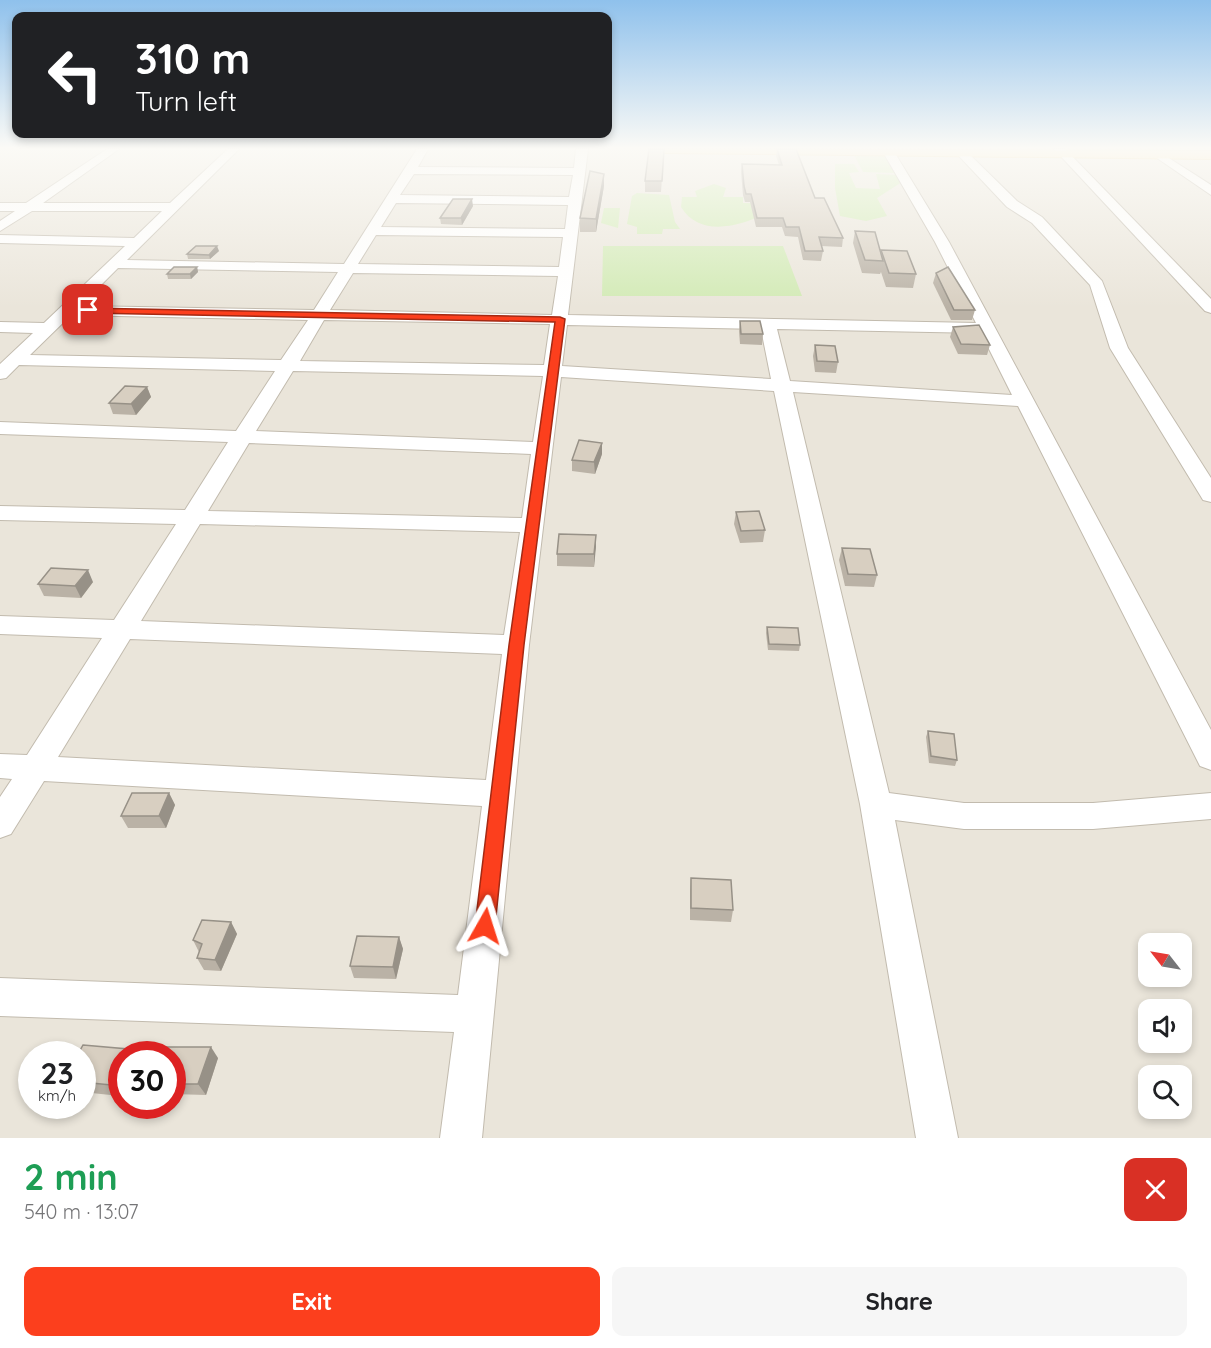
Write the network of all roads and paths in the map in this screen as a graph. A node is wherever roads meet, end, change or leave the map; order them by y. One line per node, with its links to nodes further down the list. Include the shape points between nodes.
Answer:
1 (36, 202): 9 (street)
2 (178, 202): 10 (street)
3 (389, 202): 12 (street)
4 (574, 202): 13 (street)
5 (920, 202): 26 (street)
6 (1010, 202): 36 (street, via 1037,220 1097,284 1119,348)
7 (1110, 202): 19 (street)
8 (0, 207): 9 (street)
9 (29, 207): 10 (street); 11 (street)
10 (173, 207): 15 (street)
11 (0, 227)
12 (372, 231): 13 (street); 17 (street)
13 (572, 233): 18 (street)
14 (0, 239): 15 (street)
15 (135, 242): 16 (street)
16 (112, 264): 17 (street); 20 (street)
17 (348, 269): 18 (street); 21 (street)
18 (567, 272): 22 (street)
19 (1211, 308)
20 (64, 309): 21 (street); 25 (street)
21 (320, 314): 22 (street); 28 (street)
22 (560, 319): 23 (street); 29 (street)
23 (768, 324): 26 (street); 31 (street)
24 (0, 327): 25 (street)
25 (45, 328): 27 (street)
26 (986, 328): 32 (street)
27 (14, 360): 28 (street); 30 (street)
28 (288, 365): 29 (street); 34 (street)
29 (553, 371): 31 (street); 35 (street)
30 (0, 374)
31 (784, 386): 32 (street); 47 (street)
32 (1024, 401): 43 (street)
33 (0, 428): 34 (street)
34 (243, 436): 35 (street); 38 (street)
35 (543, 448): 39 (street)
36 (1211, 495)
37 (0, 513): 38 (street)
38 (191, 519): 39 (street); 41 (street)
39 (533, 525): 42 (street)
40 (0, 625): 41 (street)
41 (121, 630): 42 (street); 45 (street)
42 (516, 645): 46 (street)
43 (1211, 758)
44 (0, 766): 45 (street)
45 (35, 769): 46 (street); 49 (street)
46 (500, 794): 51 (street)
47 (876, 804): 48 (street, via 964,816 1093,816); 53 (street)
48 (1211, 806)
49 (0, 824)
50 (0, 997): 51 (street)
51 (475, 1014): 52 (street)
52 (461, 1138)
53 (938, 1138)

